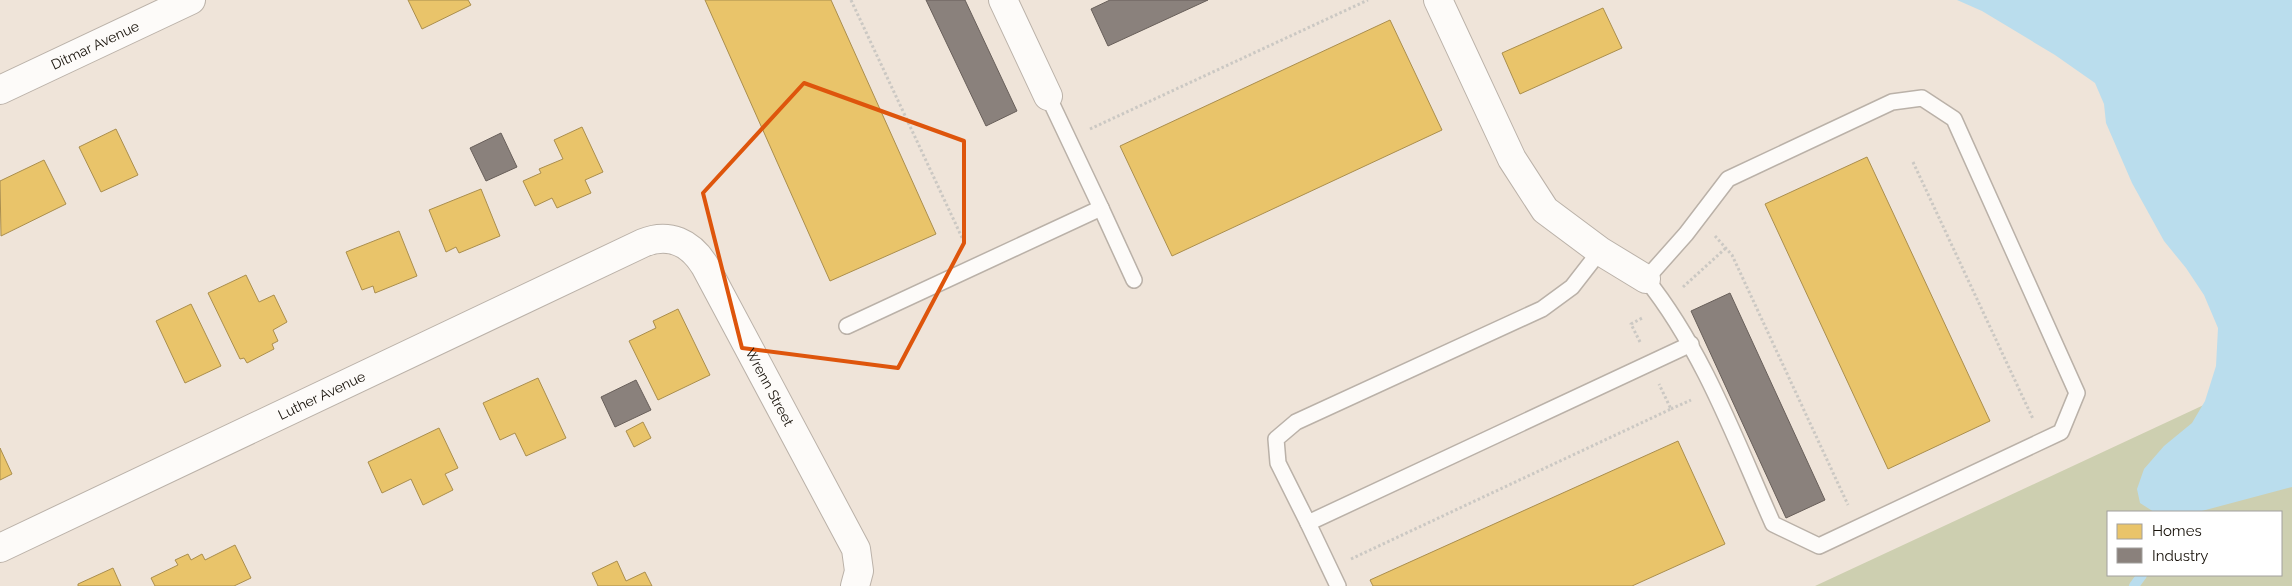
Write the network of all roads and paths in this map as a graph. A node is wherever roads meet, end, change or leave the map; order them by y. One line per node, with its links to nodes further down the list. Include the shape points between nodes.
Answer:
1 (190, 0): 6 (street, Ditmar Avenue)
2 (851, 0): 14 (path)
3 (1004, 0): 7 (street)
4 (1368, 0): 8 (path)
5 (1438, 0): 15 (street, via 1512,159 1535,195 1545,210)
6 (0, 90)
7 (1048, 96): 10 (lane)
8 (1085, 131)
9 (1914, 162): 26 (path)
10 (1101, 208): 17 (lane); 20 (lane)
11 (1711, 232): 13 (path)
12 (643, 243): 29 (street, Luther Avenue); 31 (street, Wrenn Street, via 660,238 676,240 701,259 856,549 860,564)
13 (1726, 247): 18 (path); 27 (path)
14 (968, 251)
15 (1600, 251): 16 (street); 28 (lane, via 1572,288 1542,308 1296,422 1276,439 1278,463)
16 (1646, 279): 21 (lane); 21 (lane, via 1728,179 1892,102 1922,98 1954,120 2077,393 2061,432 1819,546 1773,524)
17 (1134, 280)
18 (1679, 290)
19 (1646, 316): 22 (path, via 1631,324)
20 (847, 326)
21 (1692, 344): 28 (lane)
22 (1642, 347)
23 (1658, 381): 25 (path)
24 (1694, 398): 25 (path)
25 (1671, 408): 30 (path)
26 (2034, 421)
27 (1850, 508)
28 (1308, 523): 32 (lane)
29 (0, 548)
30 (1342, 563)
31 (857, 582)
32 (1338, 586)

